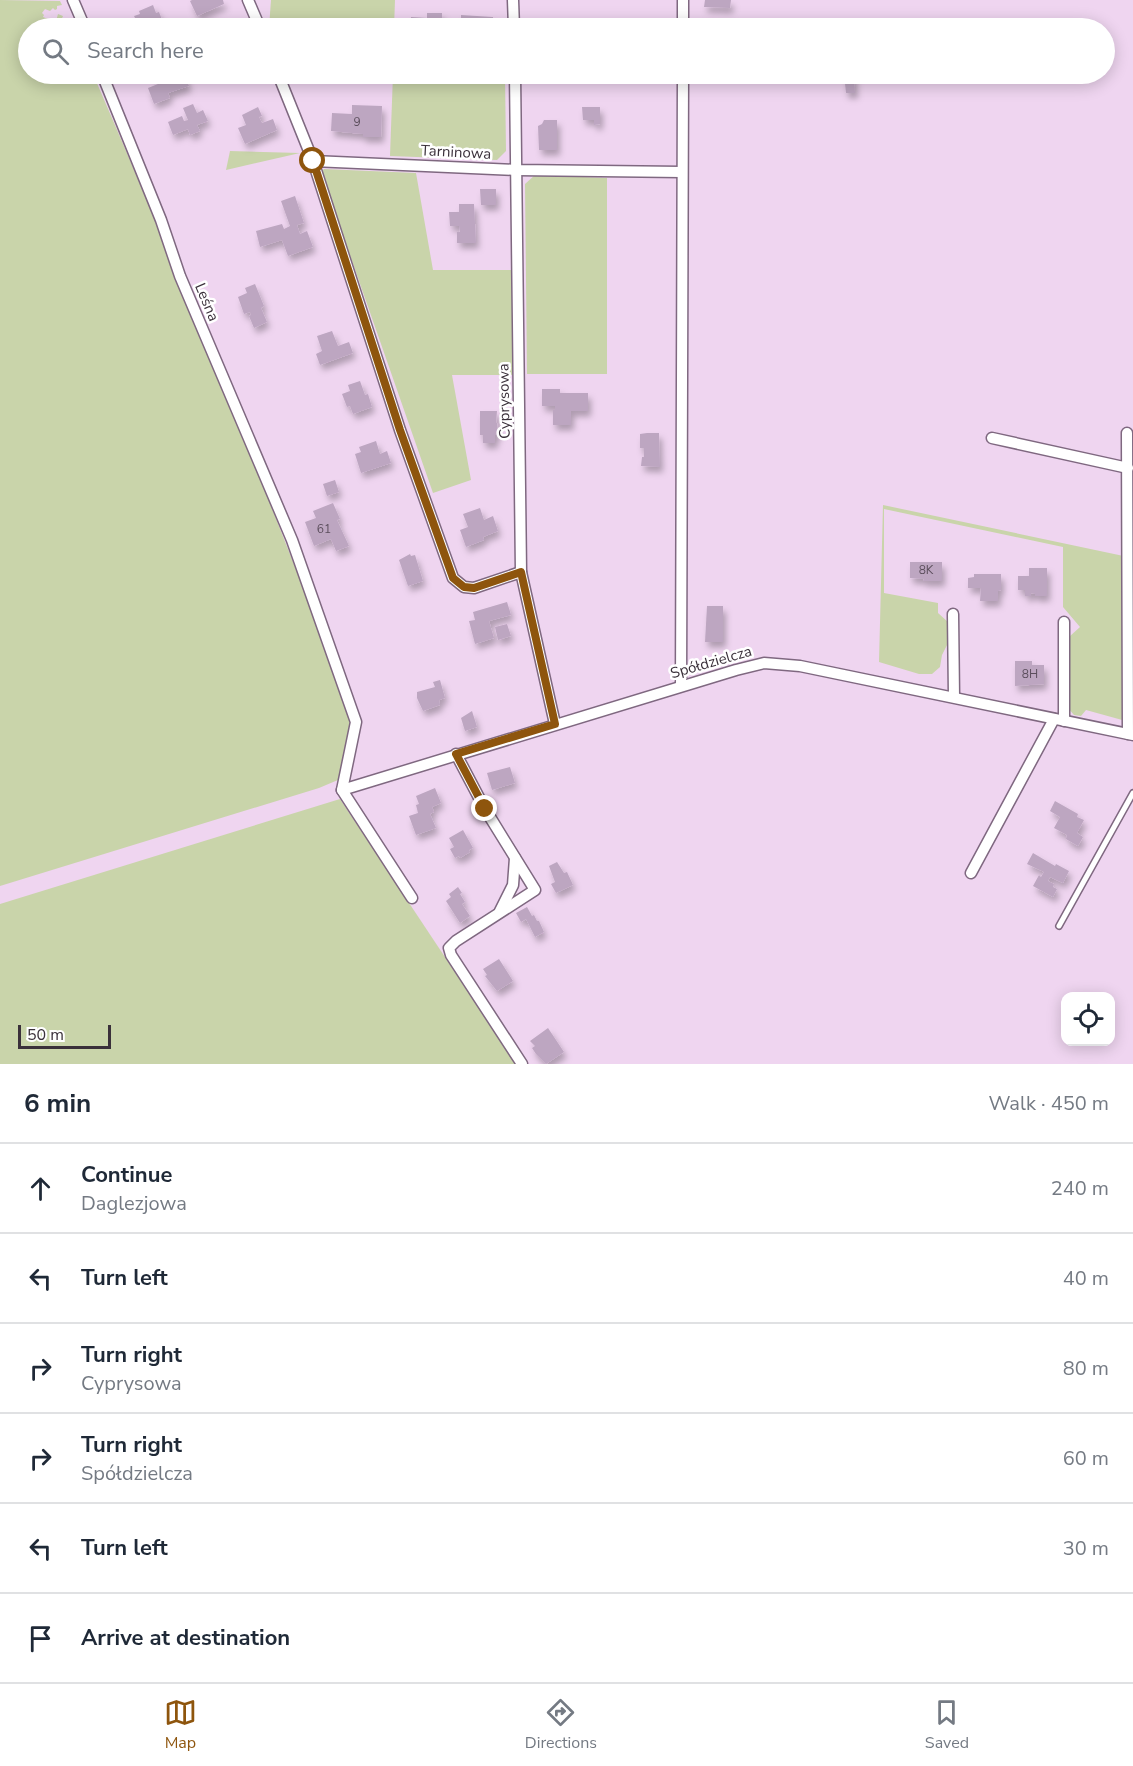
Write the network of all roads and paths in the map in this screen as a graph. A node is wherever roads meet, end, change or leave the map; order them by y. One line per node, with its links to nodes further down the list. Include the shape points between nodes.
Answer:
1 (73, 0): 5 (street)
2 (248, 0): 6 (street)
3 (513, 0): 7 (street)
4 (683, 0): 8 (street)
5 (80, 18)
6 (256, 18)
7 (514, 18)
8 (683, 18)
9 (106, 84): 28 (street, Leśna, via 180,276 292,540 356,722)
10 (282, 84): 13 (street)
11 (515, 84): 14 (street, Cyprysowa)
12 (683, 84): 15 (street)
13 (313, 161): 14 (street, Tarninowa); 19 (street, via 407,451 453,578 464,587 474,588)
14 (517, 170): 15 (street, Tarninowa); 19 (street, Cyprysowa)
15 (682, 172): 22 (street)
16 (1127, 433): 18 (street)
17 (992, 438): 18 (street)
18 (1128, 468): 26 (street)
19 (521, 572): 25 (street, Cyprysowa)
20 (953, 614): 23 (street)
21 (1064, 622): 24 (street)
22 (681, 686): 23 (street, Spółdzielcza, via 752,665 773,663); 25 (street, Spółdzielcza)
23 (954, 697): 24 (street, Spółdzielcza)
24 (1059, 720): 26 (street, Spółdzielcza); 31 (street)
25 (555, 724): 27 (street, Spółdzielcza)
26 (1130, 734)
27 (456, 754): 28 (street, Spółdzielcza); 30 (street)
28 (342, 790): 32 (street)
29 (1133, 793): 34 (lane)
30 (515, 858): 33 (street, via 513,885); 33 (street, via 535,890)
31 (971, 873)
32 (412, 898)
33 (498, 914): 35 (street, via 456,941 449,952)
34 (1059, 926)
35 (522, 1064)

